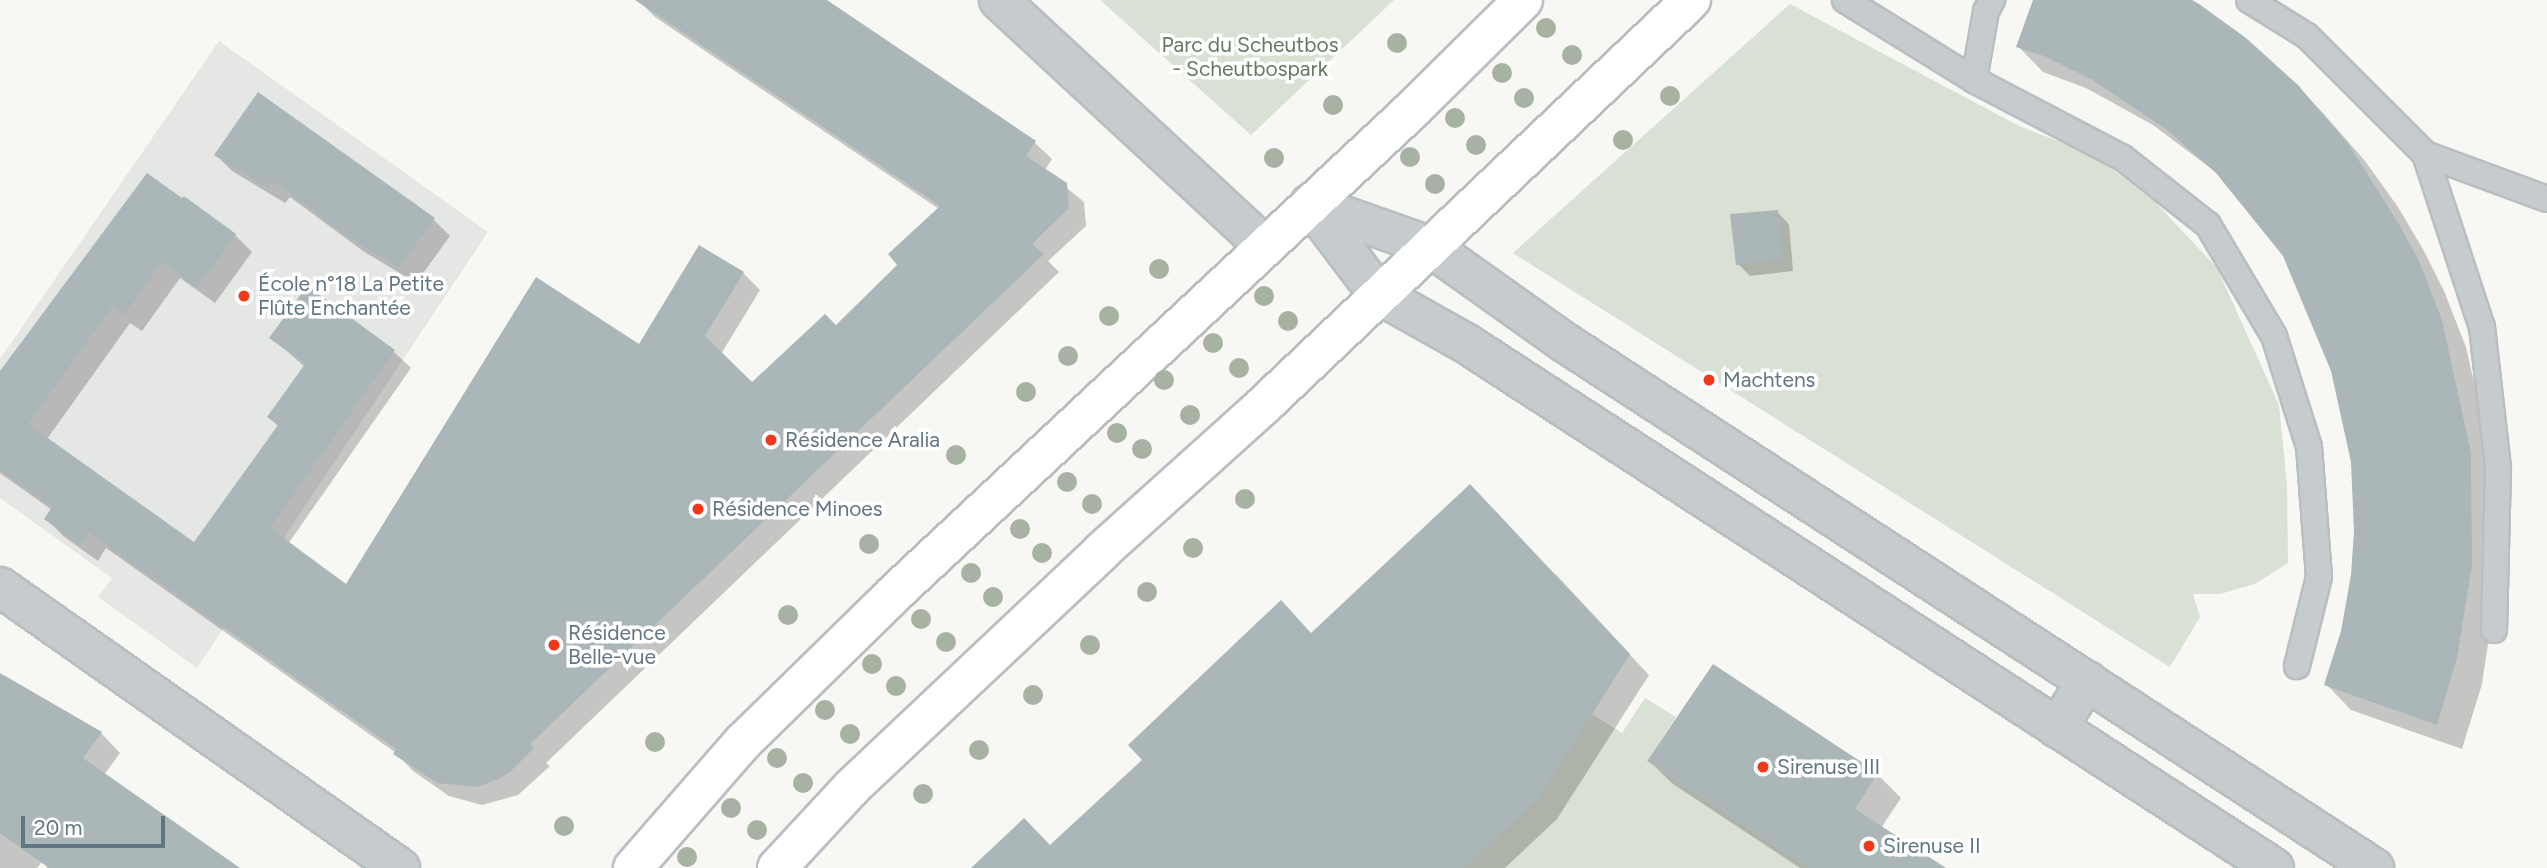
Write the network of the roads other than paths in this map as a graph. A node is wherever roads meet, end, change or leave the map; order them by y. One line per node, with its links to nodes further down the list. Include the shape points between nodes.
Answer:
1 (999, 0): 11 (street)
2 (1523, 0): 10 (main road)
3 (1690, 0): 12 (main road)
4 (1845, 0): 7 (lane)
5 (1992, 0): 7 (lane)
6 (2249, 0): 8 (lane, via 2306,37)
7 (1974, 80): 16 (lane, via 2123,158 2208,225 2274,336 2309,447 2319,577)
8 (2425, 154): 9 (lane); 15 (lane, via 2482,327 2498,468)
9 (2547, 199)
10 (1310, 204): 11 (main road); 12 (street); 13 (street)
11 (1265, 246): 20 (main road, via 743,742)
12 (1429, 246): 13 (main road); 17 (street, via 1564,342)
13 (1378, 294): 18 (street, via 1467,344); 21 (main road, via 852,787)
14 (0, 587): 19 (street)
15 (2494, 631)
16 (2297, 666)
17 (2087, 681): 18 (street); 23 (street)
18 (2057, 728): 22 (street)
19 (400, 868)
20 (633, 868)
21 (777, 868)
22 (2274, 868)
23 (2374, 868)

